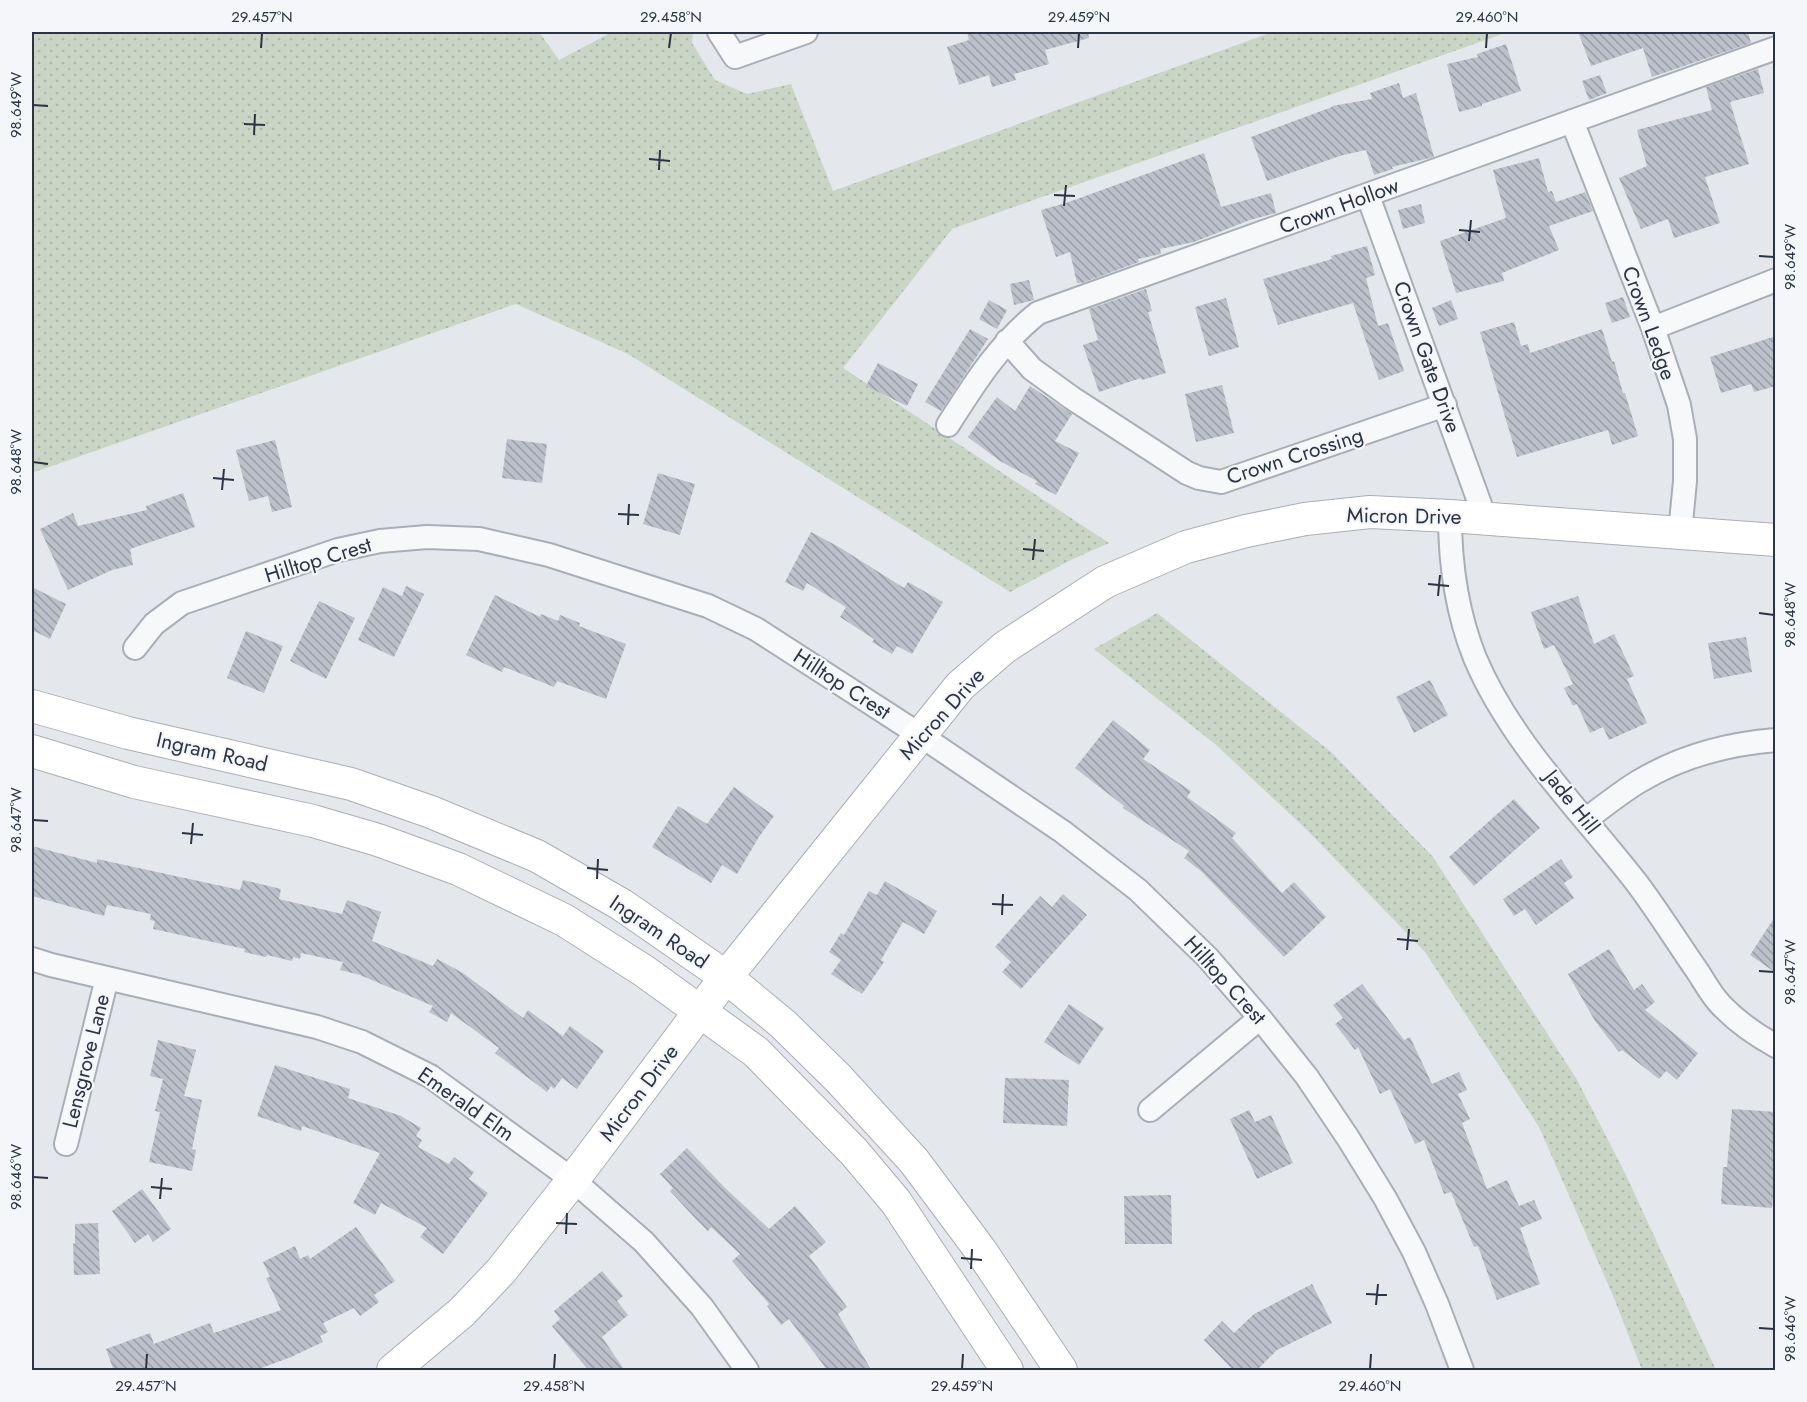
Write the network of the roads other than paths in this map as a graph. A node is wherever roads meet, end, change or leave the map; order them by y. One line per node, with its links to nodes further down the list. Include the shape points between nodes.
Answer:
1 (719, 32): 2 (street, via 735,57)
2 (806, 32)
3 (1776, 48): 4 (street, Crown Hollow)
4 (1572, 121): 5 (street, Crown Hollow); 7 (street, Crown Ledge)
5 (1368, 196): 8 (street, Crown Hollow, via 1038,314); 9 (street, Crown Gate Drive)
6 (1776, 280): 7 (street)
7 (1653, 328): 13 (street, Crown Ledge, via 1679,405 1685,439)
8 (1006, 341): 9 (street, Crown Crossing, via 1032,369 1072,398 1187,473 1221,482); 10 (street, Crown Hollow)
9 (1445, 405): 12 (street, Crown Gate Drive)
10 (948, 425)
11 (1450, 516): 12 (street, Micron Drive); 17 (street, Micron Drive, via 1370,512 1305,519 1186,546 1105,582 996,655 960,686); 20 (street, Jade Hill, via 1455,583 1474,656 1509,723)
12 (1485, 518): 13 (street, Micron Drive)
13 (1680, 533): 14 (street, Micron Drive)
14 (1776, 540)
15 (135, 648): 17 (street, Hilltop Crest, via 154,624 182,603 338,550 427,537 479,539 549,555 708,606 756,628)
16 (32, 706): 22 (street, Ingram Road, via 128,733 351,784 431,812 537,856 622,905)
17 (920, 735): 22 (street, Micron Drive); 25 (street, Hilltop Crest, via 1063,832 1138,890 1208,958)
18 (1776, 740): 20 (street, via 1720,748 1663,768)
19 (32, 751): 24 (street, Ingram Road, via 134,782 314,821 458,869 564,920)
20 (1585, 820): 26 (street, Jade Hill, via 1637,883 1720,1004 1755,1035)
21 (32, 959): 23 (street, Emerald Elm)
22 (726, 977): 24 (street, Micron Drive); 33 (street, Ingram Road, via 783,1024 914,1161 981,1251)
23 (107, 978): 28 (street, Lensgrove Lane); 29 (street, Emerald Elm, via 317,1027 362,1042 430,1076)
24 (700, 1012): 29 (street, Micron Drive); 32 (street, Ingram Road, via 756,1052 854,1152 896,1202)
25 (1260, 1018): 27 (street); 34 (street, Hilltop Crest, via 1307,1077 1385,1198 1419,1262)
26 (1776, 1046)
27 (1150, 1110)
28 (66, 1144)
29 (573, 1180): 30 (street, Micron Drive, via 501,1271 462,1312); 31 (street, Emerald Elm, via 651,1250 702,1306)
30 (393, 1371)
31 (747, 1371)
32 (1007, 1371)
33 (1061, 1371)
34 (1462, 1371)

